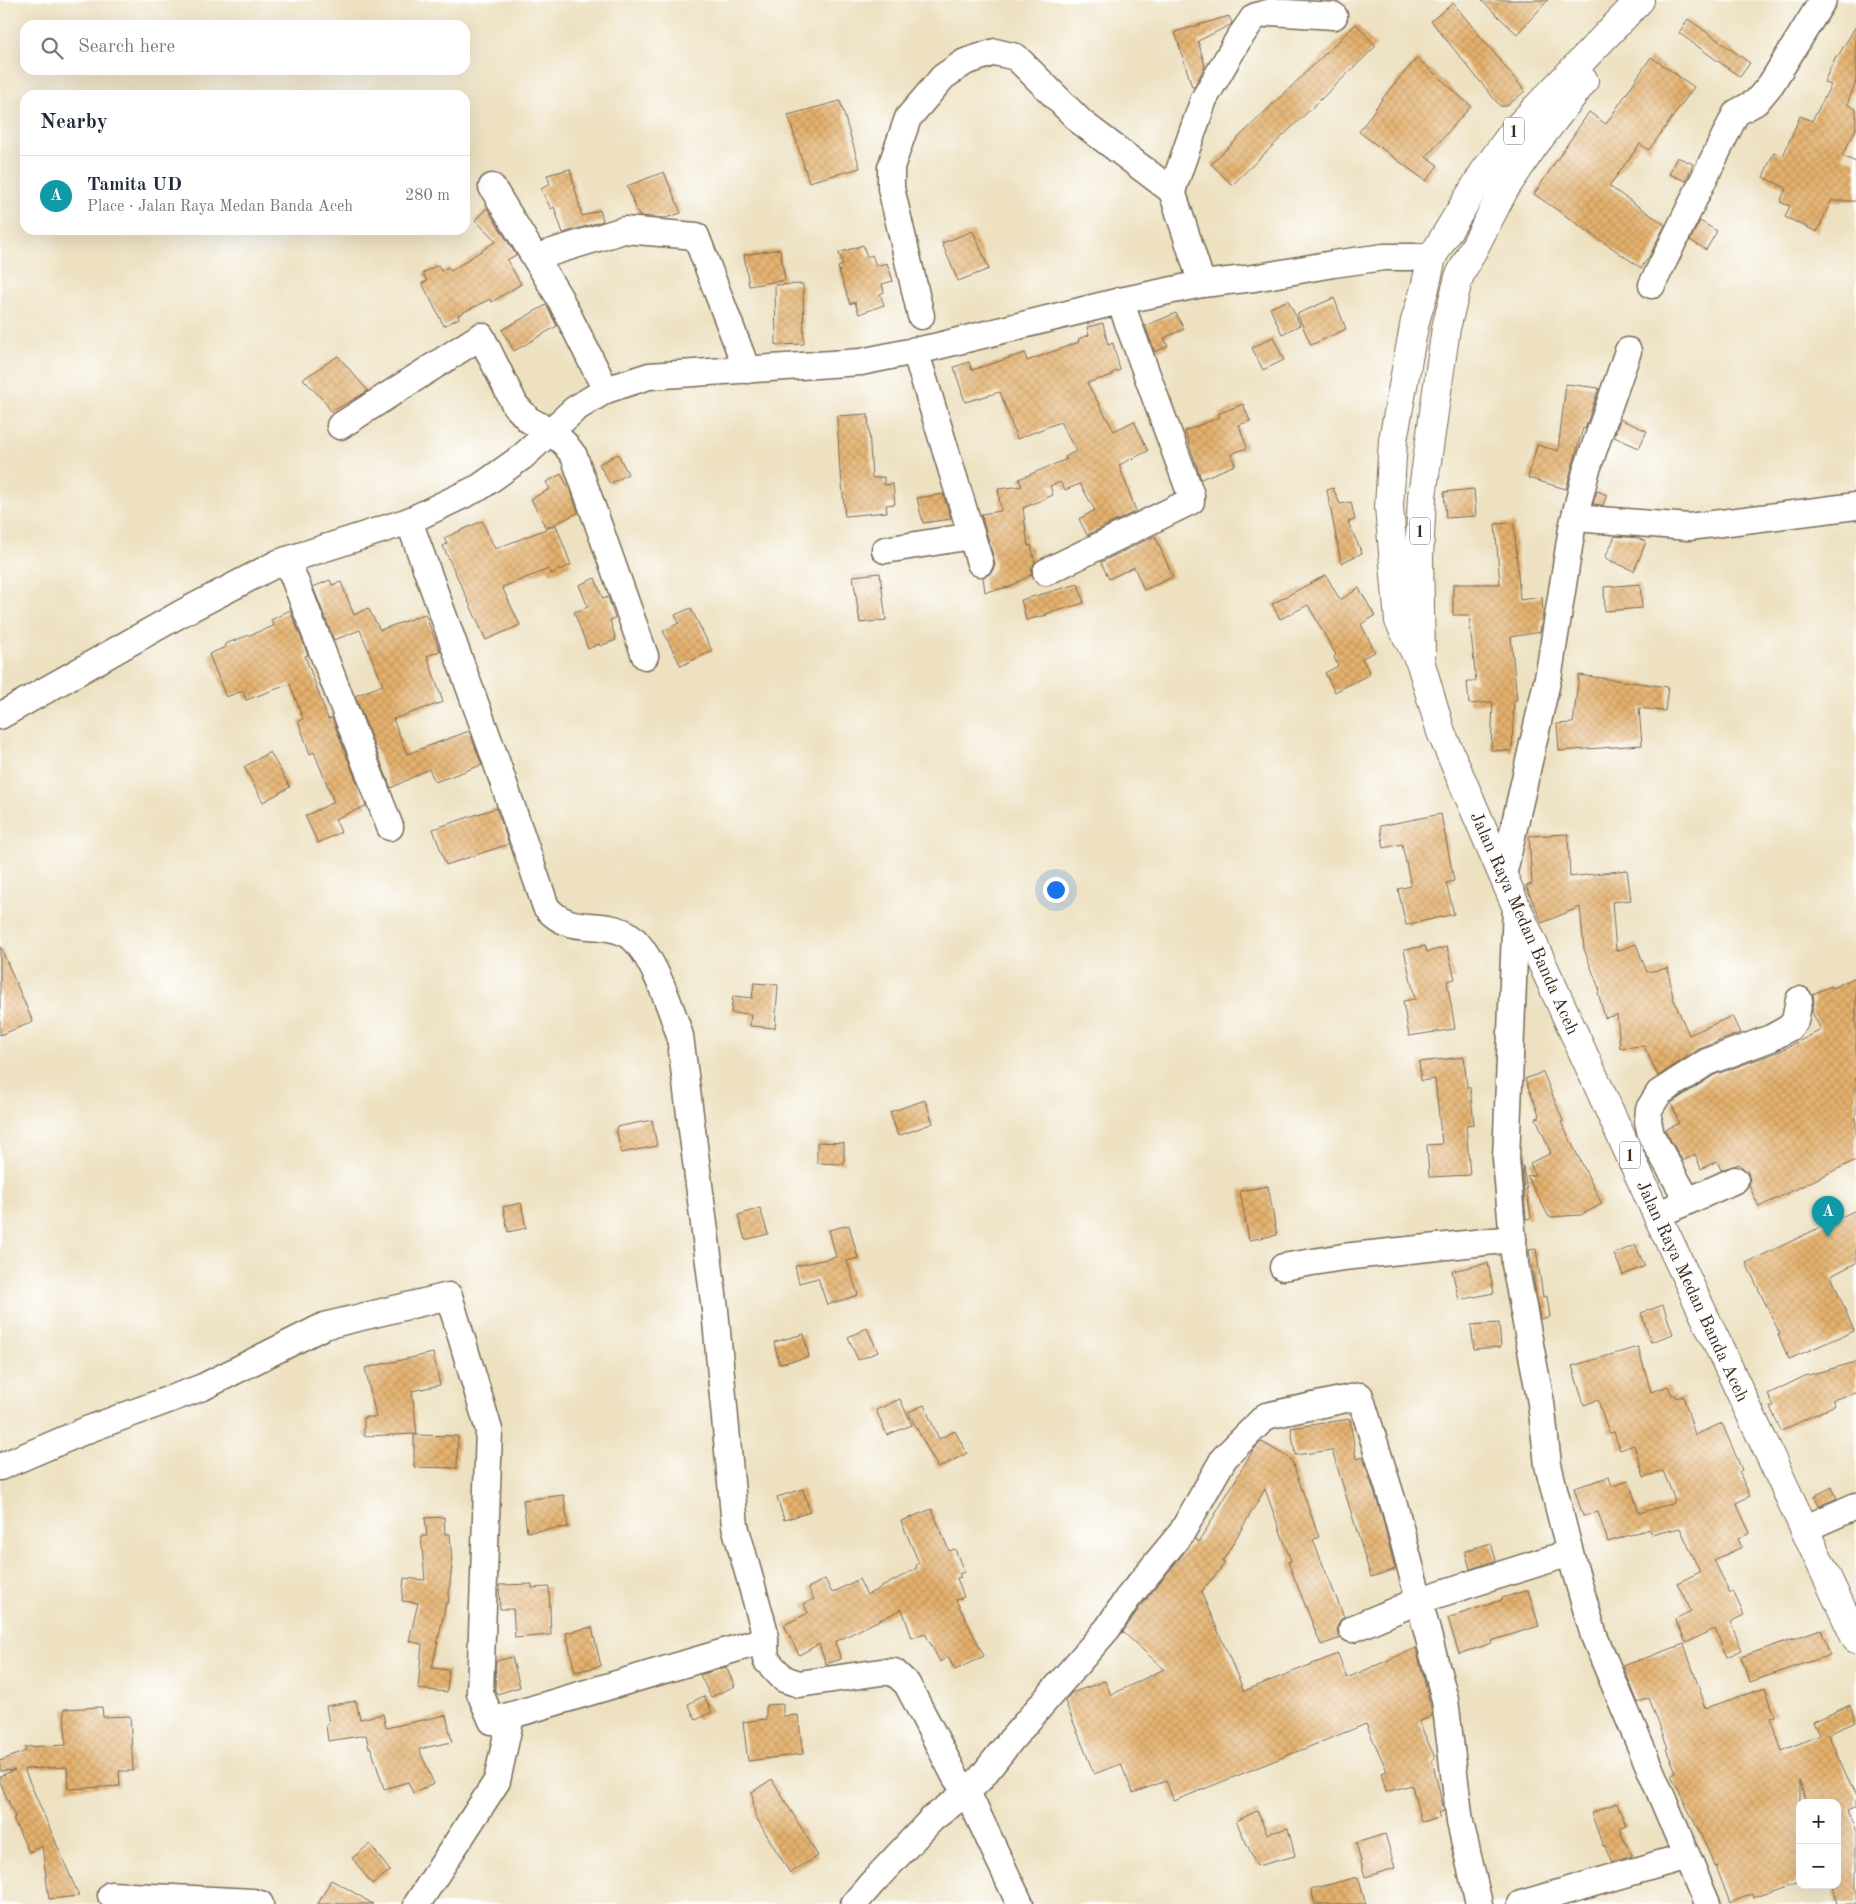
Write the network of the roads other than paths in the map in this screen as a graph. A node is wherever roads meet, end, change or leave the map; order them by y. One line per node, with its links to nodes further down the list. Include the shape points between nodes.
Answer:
1 (1640, 0): 7 (highway, Jalan Raya Medan Banda Aceh / 1, via 1513,132 1484,172)
2 (1646, 0): 28 (highway, Jalan Raya Medan Banda Aceh / 1, via 1533,146 1504,190 1460,278 1446,328 1422,496 1419,558)
3 (1823, 0): 10 (street, via 1771,84 1756,102 1736,113)
4 (1334, 16): 6 (street, via 1271,12 1254,17 1204,99)
5 (492, 187): 8 (street)
6 (1172, 191): 9 (street); 12 (street, via 1081,122 1016,57 995,52 965,62 943,77 908,118 891,167 891,188)
7 (1432, 258): 9 (street, via 1384,257); 28 (highway, Jalan Raya Medan Banda Aceh / 1, via 1414,321 1397,414 1389,507 1399,620)
8 (536, 259): 15 (street, via 624,230 696,236); 16 (street)
9 (1202, 284): 11 (street)
10 (1652, 284)
11 (1120, 301): 13 (street); 26 (street, via 1192,494 1191,501)
12 (922, 316)
13 (915, 350): 15 (street, via 861,362); 22 (street)
14 (1628, 351): 20 (street, via 1586,472)
15 (747, 370): 16 (street, via 650,376)
16 (606, 390): 18 (street, via 575,409)
17 (340, 426): 18 (street, via 481,336 515,405 529,420)
18 (550, 431): 21 (street, via 522,457 480,487); 27 (street, via 574,456)
19 (1856, 506): 20 (street, via 1689,527)
20 (1575, 518): 31 (street, via 1549,673)
21 (409, 521): 24 (street); 46 (street, via 546,907 554,917 567,923 629,935 646,955 669,1003 680,1036 715,1310 735,1526)
22 (972, 536): 23 (street); 25 (street)
23 (886, 550)
24 (287, 560): 29 (street, via 182,613); 30 (street)
25 (980, 563)
26 (1046, 572)
27 (645, 656)
28 (1421, 664): 31 (highway, Jalan Raya Medan Banda Aceh / 1, via 1441,732)
29 (0, 716)
30 (390, 827)
31 (1503, 876): 32 (highway, Jalan Raya Medan Banda Aceh / 1)
32 (1516, 906): 36 (highway, Jalan Raya Medan Banda Aceh / 1); 37 (street, via 1506,1159)
33 (1799, 1000): 35 (street, via 1795,1020 1789,1028 1707,1062 1658,1093 1649,1109 1651,1135)
34 (1735, 1180): 35 (street)
35 (1688, 1202): 36 (street)
36 (1657, 1215): 41 (highway, Jalan Raya Medan Banda Aceh / 1)
37 (1513, 1239): 38 (street, via 1343,1257); 42 (street, via 1541,1403 1548,1465)
38 (1283, 1267)
39 (0, 1466): 47 (street, via 89,1429 203,1388 324,1326 449,1296 489,1430 480,1694 492,1721)
40 (1856, 1506): 41 (street)
41 (1804, 1529): 45 (highway, Jalan Raya Medan Banda Aceh / 1)
42 (1570, 1553): 43 (street); 49 (street, via 1594,1636)
43 (1420, 1600): 44 (street); 48 (street, via 1360,1396 1266,1416 1224,1458 1182,1532 1127,1599 1108,1628 980,1778); 55 (street, via 1445,1700 1460,1822)
44 (1352, 1629)
45 (1856, 1639)
46 (765, 1640): 47 (street); 48 (street, via 766,1660 784,1679 799,1684 894,1672 907,1684)
47 (511, 1716): 52 (street, via 497,1781)
48 (961, 1785): 53 (street); 54 (street)
49 (1687, 1856): 56 (street); 57 (street)
50 (112, 1895): 51 (street)
51 (260, 1904)
52 (417, 1904)
53 (854, 1904)
54 (1020, 1904)
55 (1478, 1904)
56 (1521, 1904)
57 (1707, 1904)

